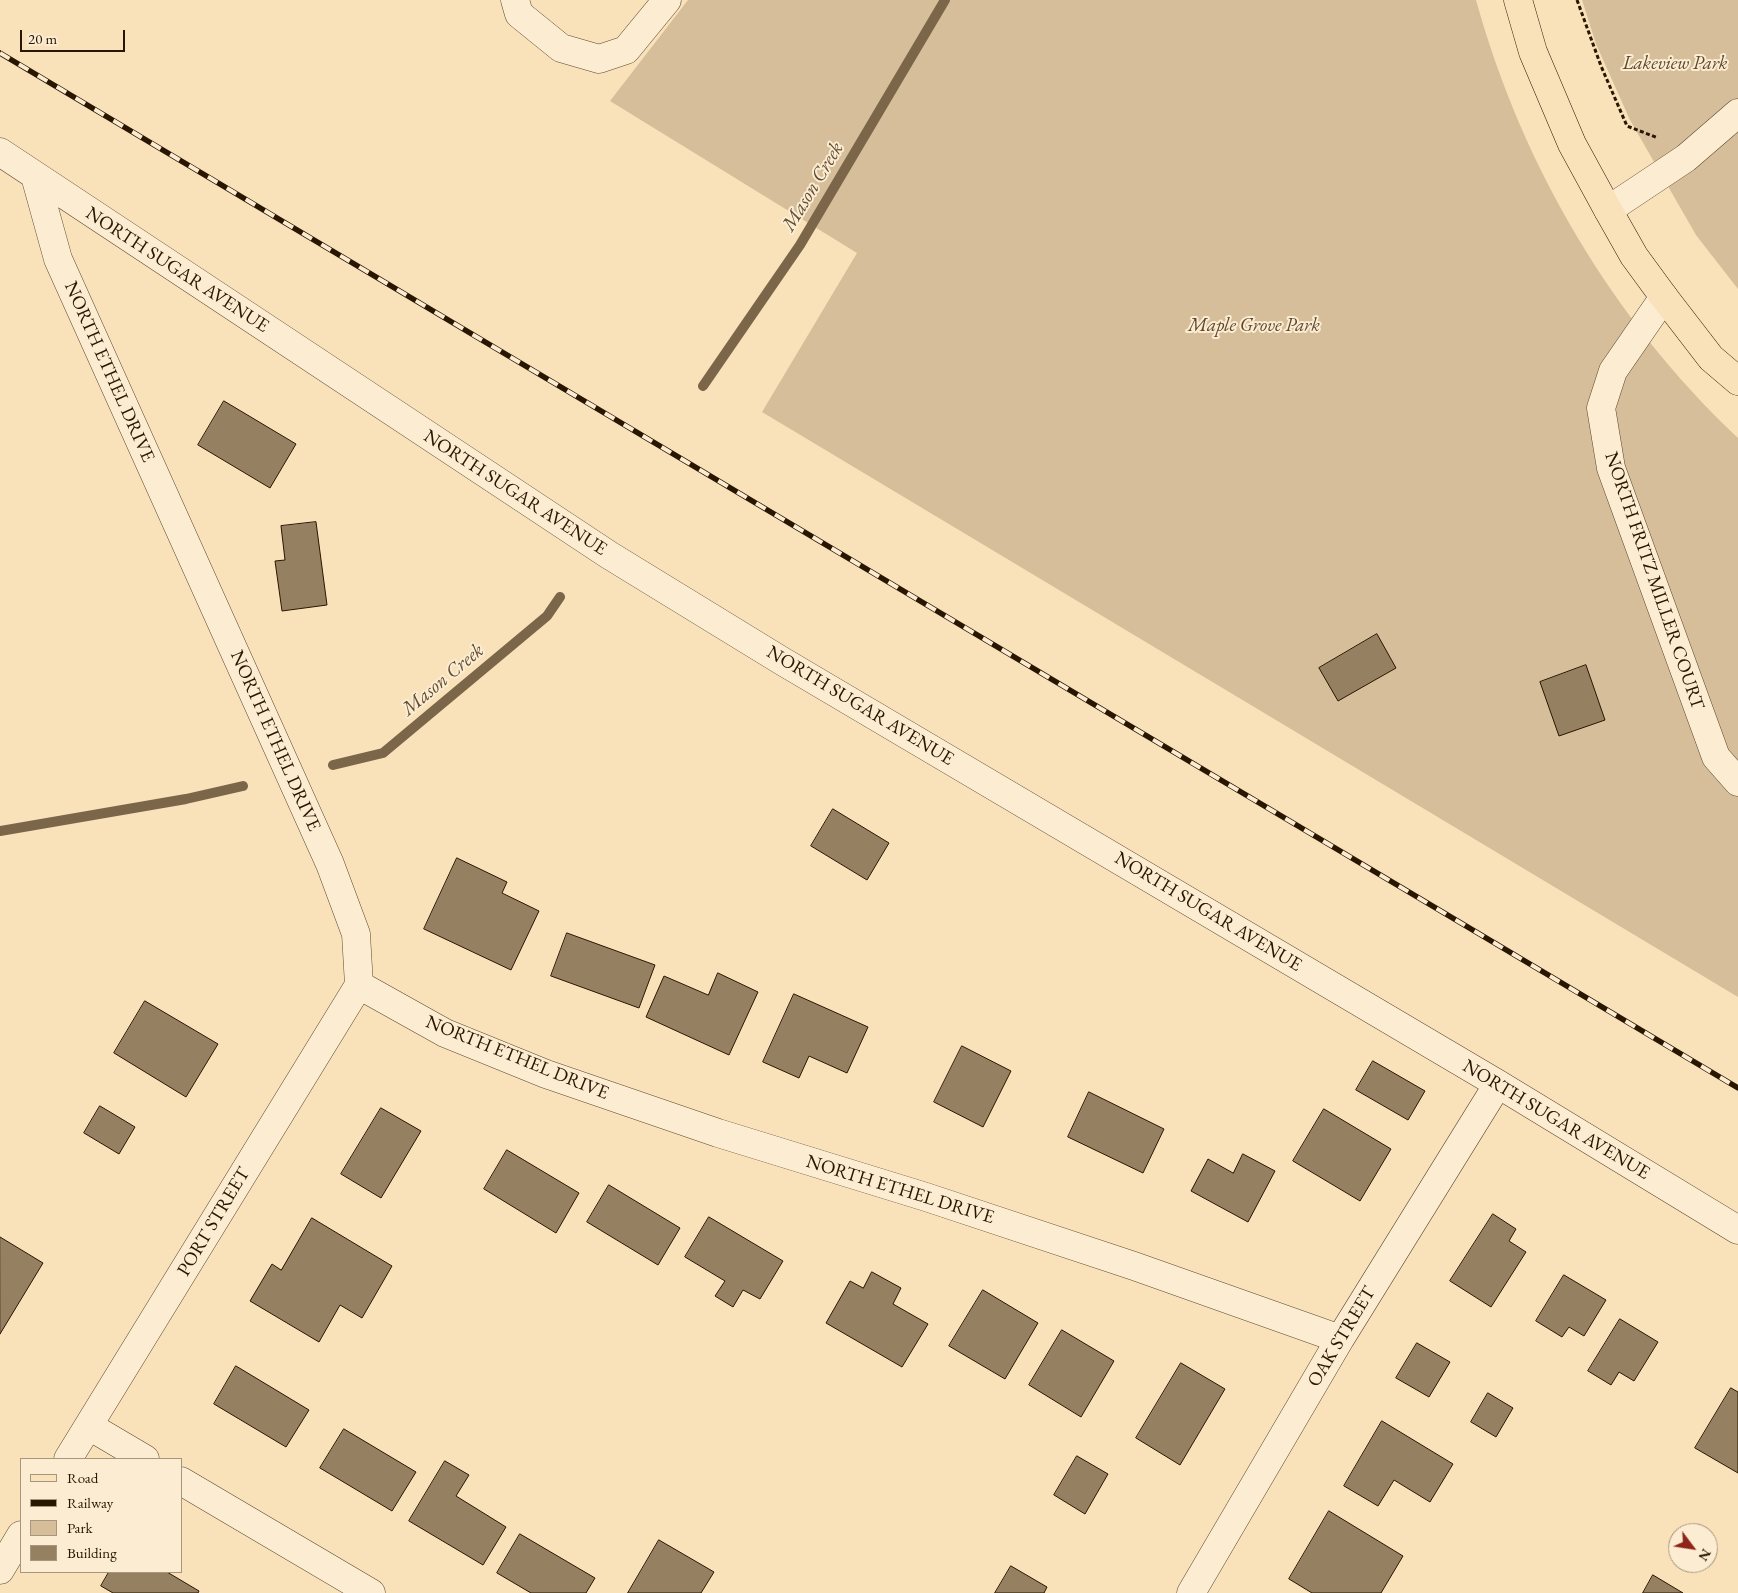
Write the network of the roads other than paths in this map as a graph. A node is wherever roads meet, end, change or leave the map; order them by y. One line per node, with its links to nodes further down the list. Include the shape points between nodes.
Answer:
1 (667, 0): 3 (street, via 626,50 599,59 561,48)
2 (1518, 0): 7 (main road, via 1533,52 1570,138)
3 (517, 7)
4 (1738, 112): 7 (street, via 1686,158)
5 (0, 152): 6 (street, NORTH SUGAR AVENUE)
6 (35, 176): 11 (street, NORTH ETHEL DRIVE, via 58,259 330,864 356,934); 12 (street, NORTH SUGAR AVENUE, via 610,555 782,661)
7 (1608, 210): 8 (main road, via 1634,256)
8 (1664, 297): 9 (main road, via 1712,358); 10 (street, NORTH FRITZ MILLER COURT, via 1613,371 1601,408 1611,468 1712,747 1716,757)
9 (1738, 381)
10 (1738, 782)
11 (359, 985): 14 (street, NORTH ETHEL DRIVE, via 445,1034 546,1074 718,1134 926,1197 1134,1266); 15 (street, PORT STREET)
12 (1498, 1084): 13 (street, NORTH SUGAR AVENUE); 14 (street, OAK STREET)
13 (1738, 1230)
14 (1340, 1339): 22 (street, OAK STREET)
15 (88, 1426): 16 (street, PORT STREET); 17 (street)
16 (69, 1458)
17 (143, 1458)
18 (182, 1482): 21 (street)
19 (20, 1538): 20 (street)
20 (0, 1570)
21 (371, 1593)
22 (1191, 1593)

